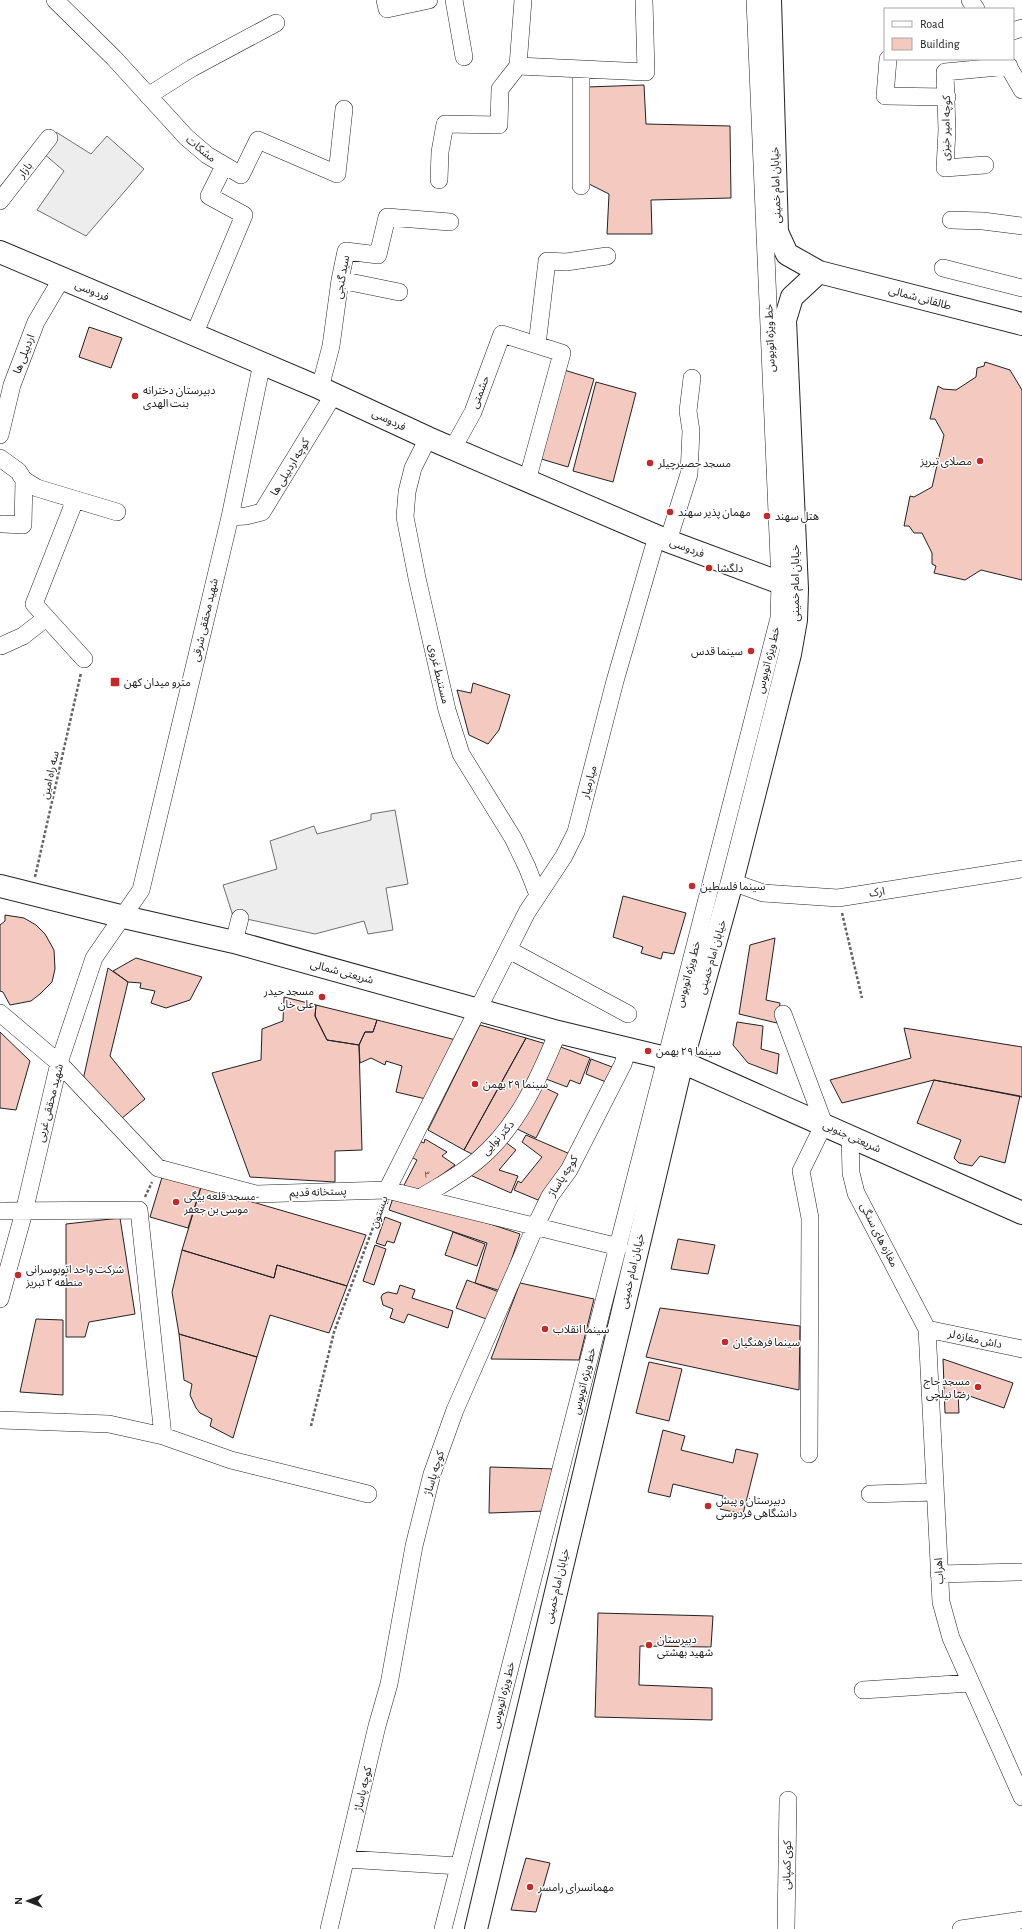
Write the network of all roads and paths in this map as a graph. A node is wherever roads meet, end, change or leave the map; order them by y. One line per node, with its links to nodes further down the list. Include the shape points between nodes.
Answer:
1 (55, 0): 16 (street, مشکات, via 94,37)
2 (385, 0): 3 (street, via 387,9)
3 (429, 0)
4 (454, 0): 10 (street)
5 (523, 0): 13 (street)
6 (644, 0): 14 (street, via 646,72)
7 (755, 0): 53 (street, خط ویژه اتوبوس)
8 (770, 0): 31 (main road, خیابان امام خمینی, via 777,232 787,254)
9 (276, 24): 16 (street, via 192,68)
10 (464, 57)
11 (888, 60): 17 (street, via 885,96)
12 (1007, 63): 15 (street); 17 (street, کوچه امیر خیزی, via 946,72)
13 (518, 66): 14 (street); 22 (street, via 500,89 499,125 444,124)
14 (581, 69): 23 (street)
15 (1022, 90)
16 (148, 96): 21 (street, مشکات, via 186,137 206,155)
17 (947, 97): 20 (street, کوچه امیر خیزی, via 946,168)
18 (344, 109): 21 (street, via 338,174 258,140 241,175)
19 (49, 138): 24 (street, بازار)
20 (985, 165)
21 (224, 166): 37 (street, مشکات, via 209,196 244,215)
22 (439, 180)
23 (581, 186)
24 (0, 201)
25 (951, 220): 27 (street)
26 (450, 222): 33 (street, سید گنجی, via 387,217 378,255 346,251)
27 (1022, 226)
28 (0, 252): 32 (main road, فردوسی)
29 (607, 256): 38 (street, via 566,262 547,261)
30 (943, 268): 34 (street)
31 (819, 272): 36 (main road, طالقانی شمالی); 53 (main road, خیابان امام خمینی, via 792,297 785,320)
32 (62, 278): 37 (main road, فردوسی); 42 (street, اردبیلی ها, via 30,337 12,385)
33 (340, 280): 35 (street); 41 (street, سید گنجی)
34 (1021, 284)
35 (399, 292)
36 (1022, 324)
37 (194, 335): 39 (main road, فردوسی)
38 (537, 345): 44 (street, حشمتی, via 502,334 473,412); 47 (street, via 562,353)
39 (262, 363): 41 (main road, فردوسی); 50 (street, شهید محققی شرقی)
40 (692, 378): 52 (street, میارمیار, via 688,411 691,430 689,474)
41 (327, 391): 43 (main road, فردوسی); 50 (street, کوچه اردبیلی ها, via 262,512)
42 (0, 435)
43 (428, 438): 44 (main road, فردوسی); 61 (street, مستنبط غروی, via 413,468 407,492 405,517 447,710 460,754 513,838)
44 (453, 448): 47 (main road, فردوسی)
45 (0, 458): 46 (street, via 18,471)
46 (24, 480): 48 (street, via 37,488); 51 (street, via 23,525)
47 (527, 481): 52 (main road, فردوسی)
48 (75, 500): 49 (street); 54 (street, via 34,604)
49 (117, 512)
50 (230, 516): 63 (street, شهید محققی شرقی, via 141,890)
51 (3, 524)
52 (662, 538): 53 (main road, فردوسی); 61 (street, میارمیار, via 615,681 576,832 564,856)
53 (789, 586): 58 (main road, خیابان امام خمینی, via 796,620 790,654); 74 (street, خط ویژه اتوبوس, via 774,637)
54 (46, 618): 55 (street, via 23,636); 56 (street)
55 (1, 646)
56 (84, 659): 60 (path, سه راه امین)
57 (1022, 869): 62 (street, ارک)
58 (732, 882): 62 (street, ارک, via 763,893); 74 (main road, خیابان امام خمینی)
59 (0, 886): 60 (main road, شریعتی شمالی)
60 (31, 895): 63 (main road, شریعتی شمالی)
61 (538, 895): 66 (street, میارمیار)
62 (838, 898): 67 (path)
63 (124, 917): 65 (main road, شریعتی شمالی); 75 (street, شهید محققی غربی, via 94,958)
64 (240, 918): 65 (street)
65 (234, 942): 68 (main road, شریعتی شمالی)
66 (509, 950): 68 (street, میارمیار); 70 (street)
67 (862, 998)
68 (477, 1009): 72 (main road, شریعتی شمالی); 79 (street, بیستون)
69 (0, 1013): 75 (street)
70 (628, 1014)
71 (783, 1014): 76 (street)
72 (558, 1032): 73 (main road, شریعتی شمالی); 80 (street, دکتر نوایی, via 538,1078 514,1122 479,1160)
73 (628, 1048): 74 (main road, شریعتی شمالی); 85 (street, کوچه پاساژ, via 569,1170 550,1196)
74 (674, 1059): 76 (main road, شریعتی جنوبی); 86 (street, خط ویژه اتوبوس); 108 (main road, خیابان امام خمینی)
75 (59, 1064): 78 (street); 83 (street, شهید محققی غربی)
76 (824, 1124): 77 (main road, شریعتی جنوبی); 93 (street, via 801,1171 810,1218)
77 (850, 1136): 84 (main road, شریعتی جنوبی); 88 (street, مغازه های سنگی, via 851,1173 856,1193)
78 (158, 1168): 79 (street, پستخانه قدیم, via 256,1194); 81 (path)
79 (387, 1190): 80 (street, پستخانه قدیم); 91 (path, بیستون, via 334,1332)
80 (420, 1198): 85 (street, پستخانه قدیم)
81 (139, 1210): 83 (street); 92 (street)
82 (0, 1211): 83 (street)
83 (24, 1212): 87 (street, شهید محققی غربی)
84 (1022, 1213)
85 (536, 1225): 86 (street, پستخانه قدیم); 103 (street, کوچه پاساژ, via 455,1410 432,1474 414,1546 389,1684)
86 (619, 1247): 104 (street, خط ویژه اتوبوس)
87 (0, 1300)
88 (927, 1329): 89 (street, داش مغازه لر); 94 (street, اهراب)
89 (1022, 1349)
90 (0, 1420): 92 (street, via 109,1424)
91 (311, 1426)
92 (163, 1436): 95 (street, via 231,1460)
93 (809, 1454)
94 (935, 1492): 96 (street); 98 (street, اهراب)
95 (368, 1494)
96 (870, 1494)
97 (1020, 1572): 98 (street)
98 (939, 1574): 99 (street, اهراب, via 941,1602 951,1638)
99 (971, 1683): 100 (street); 101 (street, اهراب)
100 (863, 1690)
101 (1022, 1797)
102 (788, 1800): 109 (street, کوی کمپانی)
103 (346, 1860): 104 (street); 106 (street, کوچه پاساژ)
104 (459, 1866): 107 (street, خط ویژه اتوبوس)
105 (1022, 1920): 110 (street)
106 (329, 1929)
107 (443, 1929)
108 (476, 1929)
109 (786, 1929)
110 (962, 1929)

